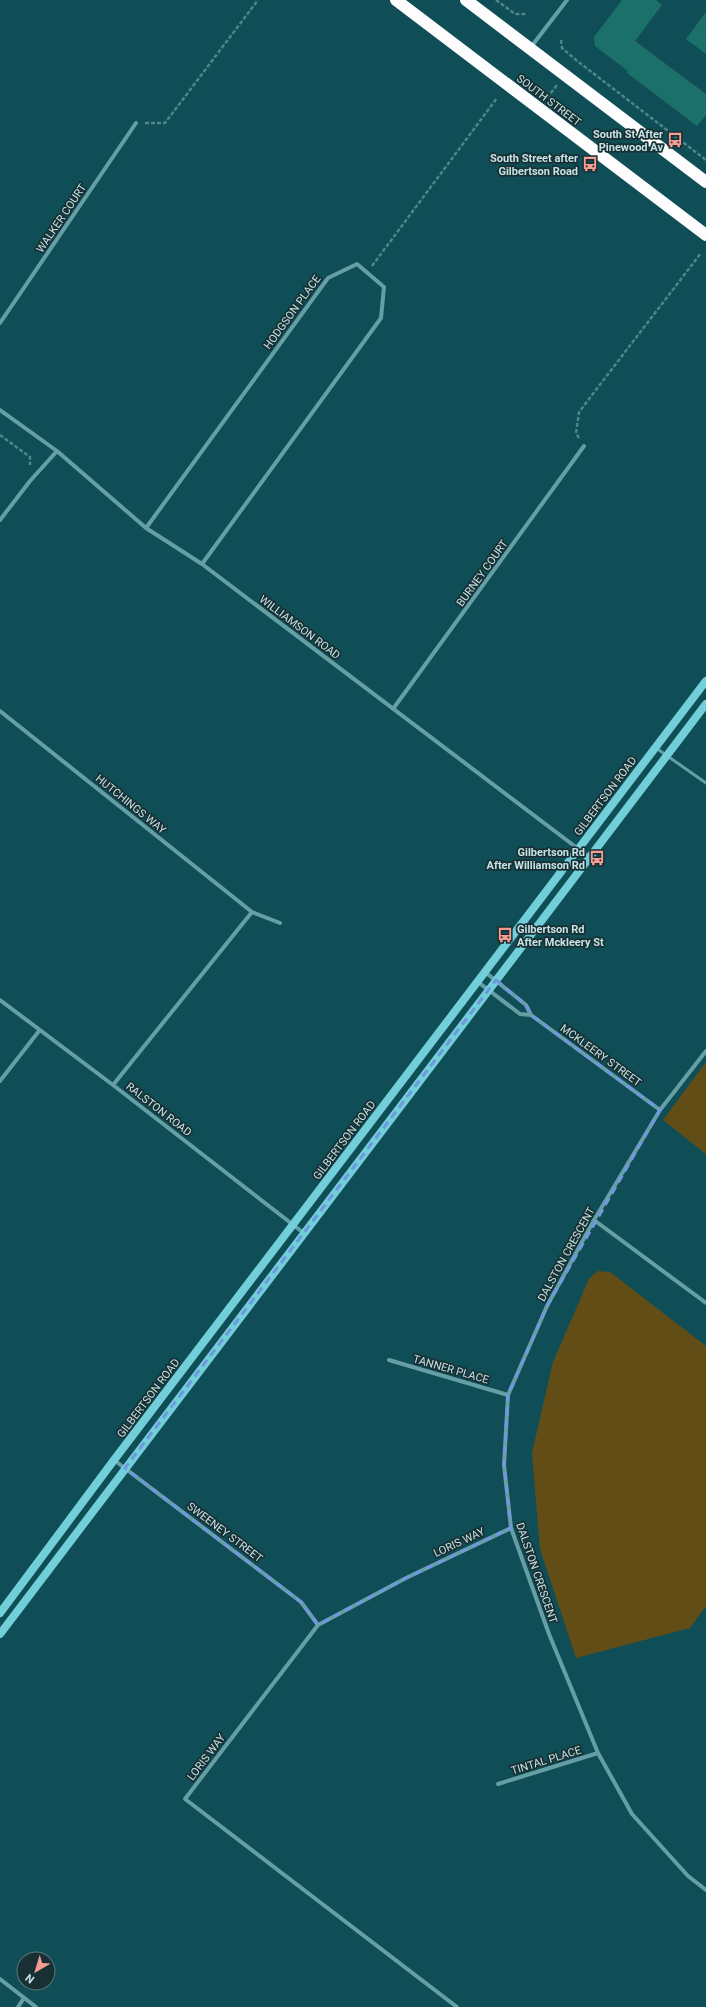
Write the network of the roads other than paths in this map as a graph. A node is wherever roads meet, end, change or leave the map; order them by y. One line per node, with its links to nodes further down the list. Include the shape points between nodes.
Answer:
1 (396, 0): 7 (highway, SOUTH STREET)
2 (466, 0): 4 (highway)
3 (567, 0): 4 (street)
4 (530, 49): 6 (highway)
5 (136, 123): 8 (street, WALKER COURT)
6 (706, 182)
7 (706, 235)
8 (0, 323)
9 (0, 410): 11 (street, WILLIAMSON ROAD)
10 (584, 446): 17 (street, BURNEY COURT)
11 (57, 450): 12 (street); 13 (street, WILLIAMSON ROAD)
12 (0, 520)
13 (146, 528): 14 (street, WILLIAMSON ROAD); 14 (street, HODGSON PLACE, via 328,278 357,264 384,287 381,318)
14 (202, 564): 17 (street, WILLIAMSON ROAD)
15 (706, 681): 19 (street, GILBERTSON ROAD)
16 (706, 704): 20 (street)
17 (393, 709): 22 (street, WILLIAMSON ROAD)
18 (0, 711): 24 (street, HUTCHINGS WAY)
19 (656, 748): 20 (lane); 22 (street, GILBERTSON ROAD)
20 (666, 756): 21 (lane); 23 (street)
21 (706, 782)
22 (579, 850): 23 (street, WILLIAMSON ROAD); 26 (street, GILBERTSON ROAD)
23 (590, 858): 27 (street)
24 (252, 912): 25 (street, HUTCHINGS WAY); 35 (street)
25 (280, 923)
26 (485, 972): 27 (street, MCKLEERY STREET); 28 (street, GILBERTSON ROAD)
27 (496, 980): 29 (street); 31 (street, MCKLEERY STREET, via 526,1005)
28 (478, 982): 29 (street, MCKLEERY STREET); 38 (street, GILBERTSON ROAD)
29 (489, 990): 31 (street, MCKLEERY STREET, via 520,1014); 39 (street)
30 (0, 1000): 32 (street, RALSTON ROAD)
31 (531, 1015): 36 (street, MCKLEERY STREET)
32 (39, 1031): 34 (street); 35 (street, RALSTON ROAD)
33 (706, 1051): 36 (street, DALSTON CRESCENT)
34 (0, 1081)
35 (113, 1085): 38 (street, RALSTON ROAD)
36 (660, 1110): 37 (street, DALSTON CRESCENT)
37 (594, 1220): 40 (street); 42 (street, DALSTON CRESCENT, via 547,1306)
38 (294, 1225): 39 (street, RALSTON ROAD); 43 (street, GILBERTSON ROAD)
39 (305, 1234): 44 (street)
40 (706, 1303)
41 (389, 1360): 42 (street, TANNER PLACE)
42 (508, 1395): 45 (street, DALSTON CRESCENT, via 504,1465)
43 (114, 1460): 44 (street, SWEENEY STREET); 46 (street, GILBERTSON ROAD)
44 (126, 1468): 47 (street, SWEENEY STREET, via 301,1602); 48 (street)
45 (511, 1528): 47 (street, LORIS WAY, via 406,1578); 49 (street, DALSTON CRESCENT, via 549,1634)
46 (0, 1613)
47 (318, 1625): 56 (street, LORIS WAY, via 185,1799)
48 (0, 1634)
49 (598, 1753): 50 (street, TINTAL PLACE); 51 (street, DALSTON CRESCENT, via 632,1814 688,1876)
50 (498, 1784)
51 (706, 1890)
52 (0, 1979): 53 (street)
53 (24, 1998): 54 (street); 55 (street)
54 (18, 2007)
55 (36, 2007)
56 (457, 2007)

